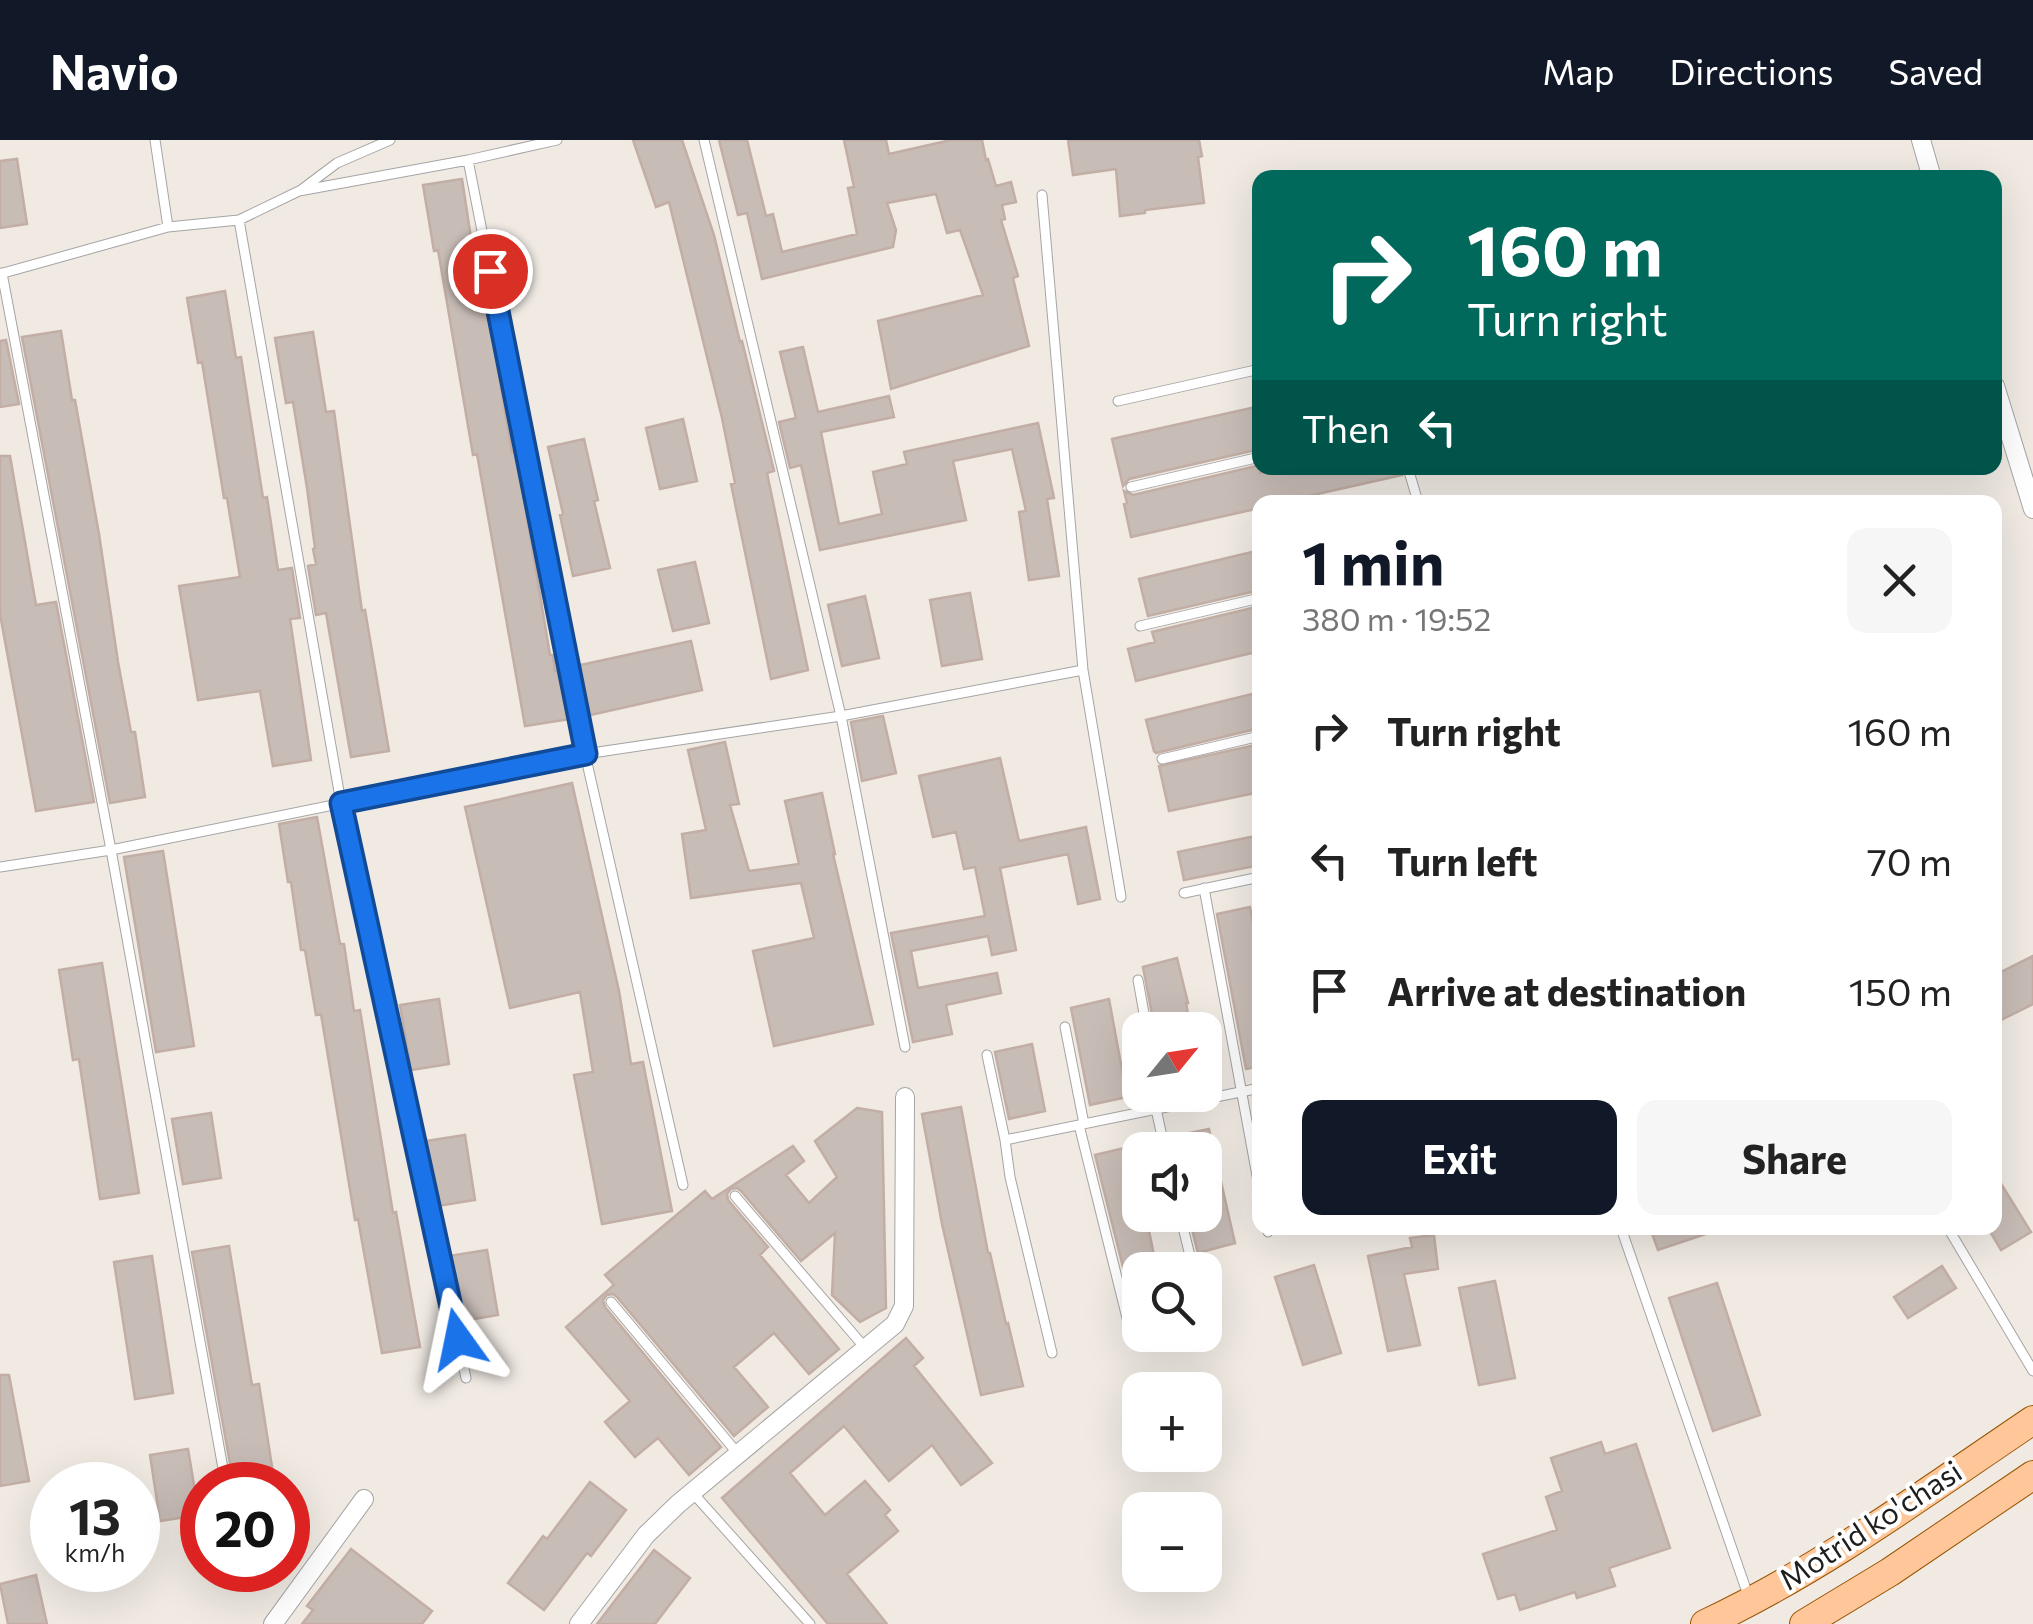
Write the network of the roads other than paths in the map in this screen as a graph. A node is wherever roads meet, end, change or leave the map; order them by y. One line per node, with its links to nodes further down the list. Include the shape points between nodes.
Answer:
1 (155, 140): 11 (lane)
2 (390, 140): 8 (lane, via 338,163)
3 (557, 140): 6 (lane)
4 (704, 140): 22 (lane)
5 (1920, 140): 7 (street)
6 (468, 160): 8 (lane); 24 (lane)
7 (1929, 170)
8 (299, 191): 10 (lane)
9 (1042, 195): 21 (lane)
10 (239, 220): 11 (lane); 26 (lane)
11 (168, 227): 12 (lane)
12 (1, 273): 27 (lane)
13 (1252, 371): 14 (lane)
14 (1118, 401)
15 (2002, 409): 18 (street)
16 (1252, 458): 17 (lane)
17 (1131, 487)
18 (2033, 509)
19 (1252, 600): 20 (lane)
20 (1140, 626)
21 (1084, 670): 22 (lane); 32 (lane)
22 (841, 716): 24 (lane); 36 (lane)
23 (1252, 738): 25 (lane)
24 (586, 754): 26 (lane); 46 (lane)
25 (1162, 759)
26 (341, 803): 27 (lane); 55 (lane)
27 (111, 850): 28 (lane); 58 (lane)
28 (0, 867)
29 (1252, 879): 30 (lane)
30 (1204, 888): 31 (lane); 39 (lane)
31 (1184, 893)
32 (1121, 896)
33 (1138, 980): 34 (lane)
34 (1144, 1012)
35 (1064, 1027): 43 (lane)
36 (905, 1047)
37 (987, 1055): 44 (lane)
38 (1252, 1090): 39 (lane)
39 (1240, 1092): 40 (lane); 45 (lane)
40 (1222, 1096)
41 (906, 1097): 52 (street, via 904,1306 895,1324)
42 (1144, 1112): 43 (lane)
43 (1082, 1124): 44 (lane); 50 (lane)
44 (1005, 1140): 53 (lane)
45 (1252, 1152)
46 (683, 1185)
47 (735, 1196): 52 (lane)
48 (1623, 1235): 62 (lane)
49 (1952, 1235): 54 (lane)
50 (1122, 1292)
51 (612, 1302): 57 (lane)
52 (866, 1349): 57 (street)
53 (1052, 1353)
54 (2033, 1371)
55 (466, 1378)
56 (2033, 1420): 62 (main road, Motrid ko'chasi, via 1869,1533)
57 (739, 1454): 60 (street)
58 (222, 1462)
59 (2033, 1474): 67 (main road, Motrid ko'chasi)
60 (692, 1492): 64 (street, via 646,1535); 65 (lane)
61 (364, 1499): 63 (street)
62 (1750, 1602): 66 (main road, Motrid ko'chasi)
63 (274, 1624)
64 (580, 1624)
65 (810, 1624)
66 (1705, 1624)
67 (1804, 1624)

